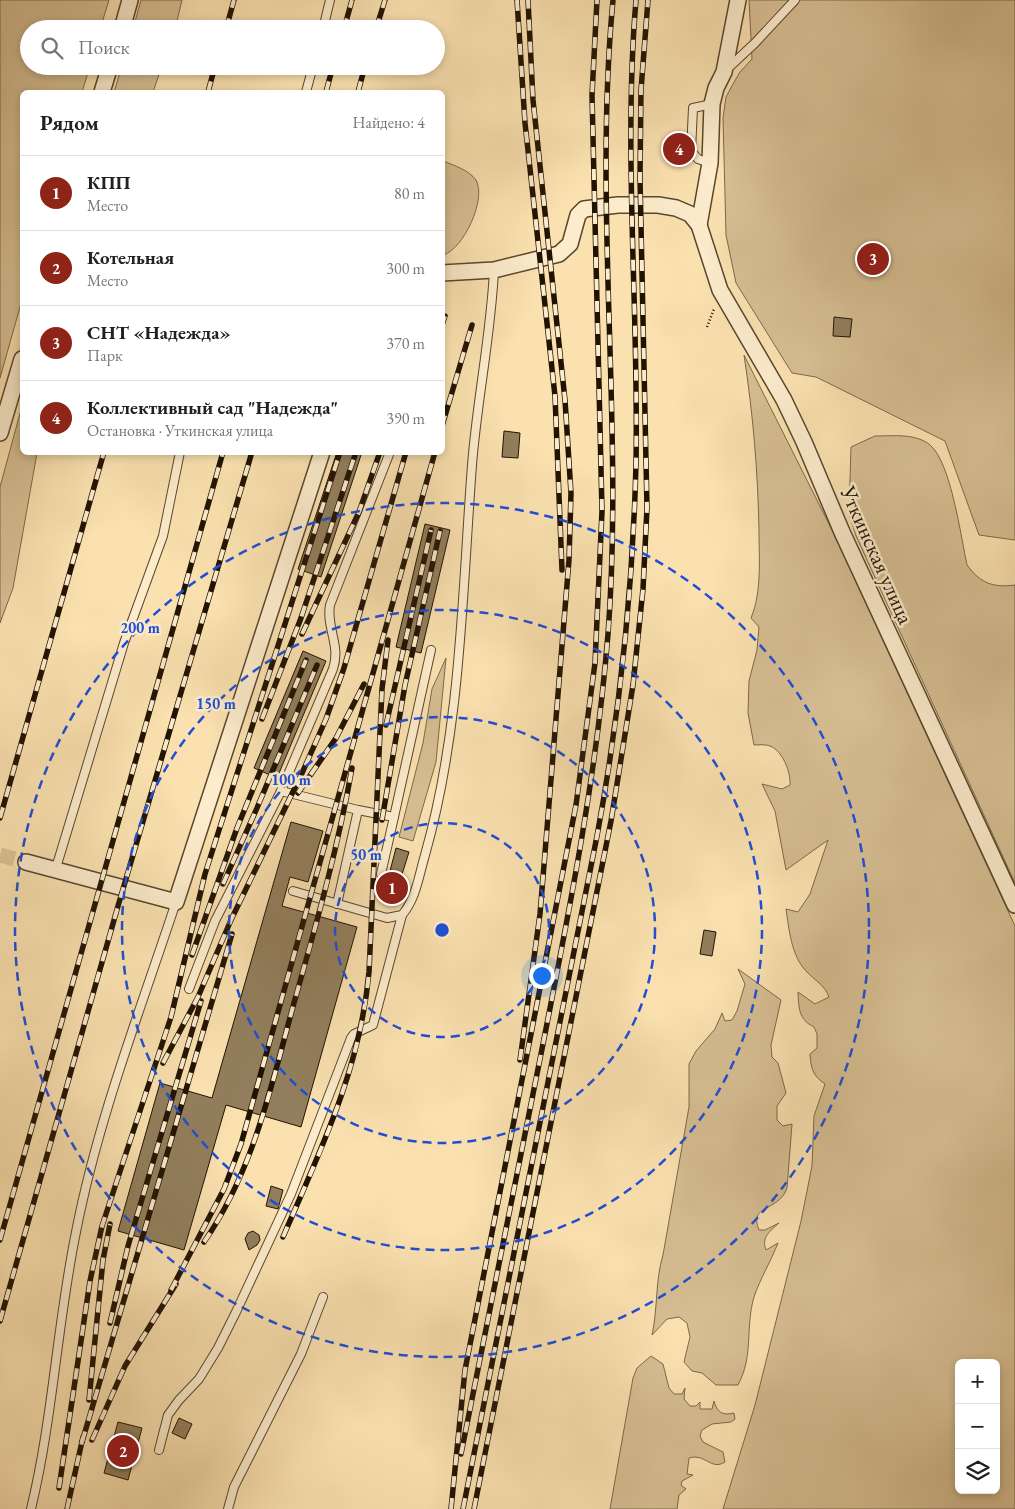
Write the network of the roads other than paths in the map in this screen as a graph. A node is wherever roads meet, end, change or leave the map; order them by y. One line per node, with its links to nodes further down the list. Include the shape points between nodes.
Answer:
1 (130, 0): 5 (street)
2 (330, 0): 6 (lane)
3 (738, 0): 7 (street)
4 (795, 0): 7 (lane)
5 (124, 20)
6 (325, 20)
7 (724, 72): 12 (street, via 712,104 710,163)
8 (107, 75): 10 (street)
9 (311, 75): 11 (lane)
10 (103, 90)
11 (307, 90)
12 (699, 225): 13 (street, via 690,214 658,205 618,205 584,210 578,214 570,244 559,254); 30 (street, Уткинская улица, via 714,277 796,425 842,532)
13 (494, 270): 14 (street); 31 (lane, via 473,456 450,738 433,825 412,898)
14 (445, 274)
15 (20, 366): 16 (street)
16 (0, 434)
17 (179, 455): 25 (lane, via 163,536 124,643)
18 (321, 455): 28 (street)
19 (389, 455): 21 (lane, via 330,605 329,619 337,649 336,660)
20 (431, 650): 23 (lane)
21 (280, 791): 22 (lane); 32 (lane, via 215,921)
22 (358, 810): 23 (lane); 29 (lane)
23 (394, 817): 26 (lane)
24 (26, 862): 25 (street)
25 (56, 868): 28 (street)
26 (381, 874)
27 (293, 891): 29 (lane)
28 (176, 902): 35 (lane, via 105,1114 90,1169 75,1234 45,1442)
29 (337, 904): 31 (lane, via 387,918)
30 (1015, 905)
31 (402, 914): 34 (lane, via 373,1025 351,1038 291,1194 218,1348 199,1379 168,1415)
32 (189, 989)
33 (323, 1297): 36 (lane, via 300,1354 234,1487)
34 (159, 1450)
35 (31, 1509)
36 (228, 1509)

